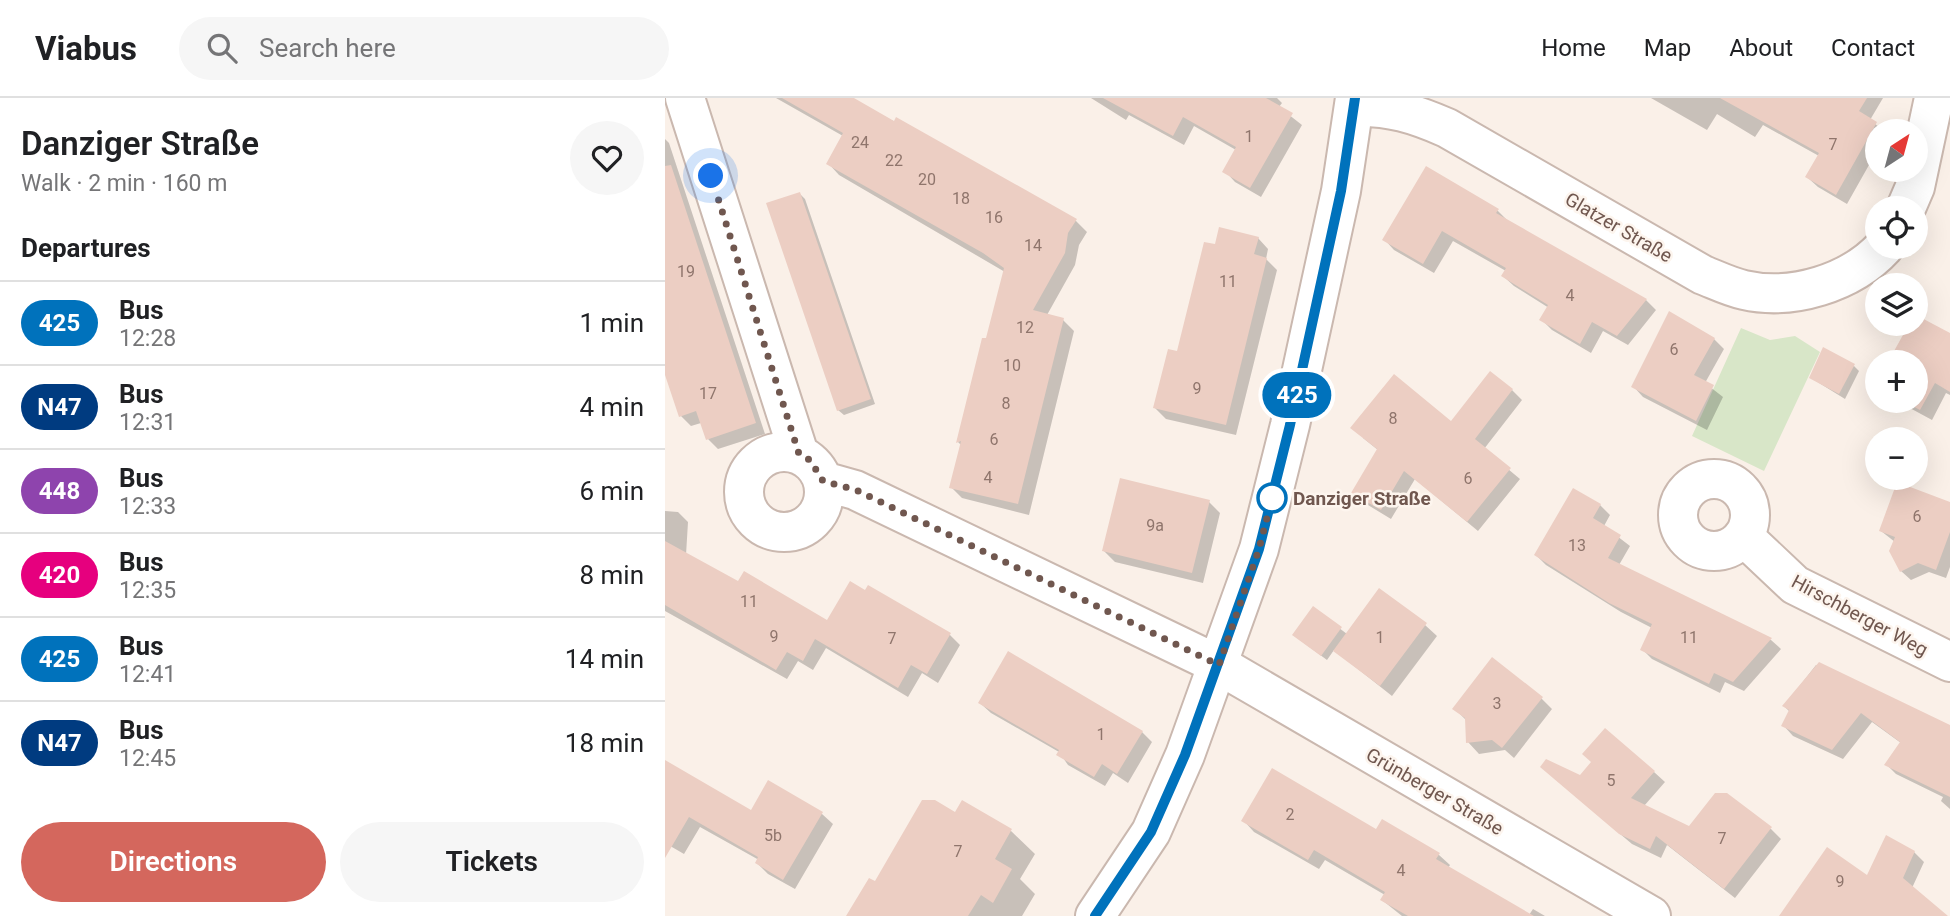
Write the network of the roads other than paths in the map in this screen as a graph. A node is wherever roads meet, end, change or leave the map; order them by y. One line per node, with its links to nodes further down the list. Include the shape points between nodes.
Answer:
1 (685, 98): 8 (street, via 811,467)
2 (1934, 98): 4 (street)
3 (1355, 103): 5 (street, Glatzer Straße, via 1409,111 1447,128 1703,275 1745,290 1791,292 1832,283); 8 (street, via 1341,191 1290,425 1259,549)
4 (1911, 196)
5 (1867, 259)
6 (1742, 536): 7 (street, Hirschberger Weg, via 1795,585)
7 (1950, 662)
8 (1219, 665): 9 (street, via 1151,832); 10 (street, Grünberger Straße)
9 (1095, 916)
10 (1651, 916)

